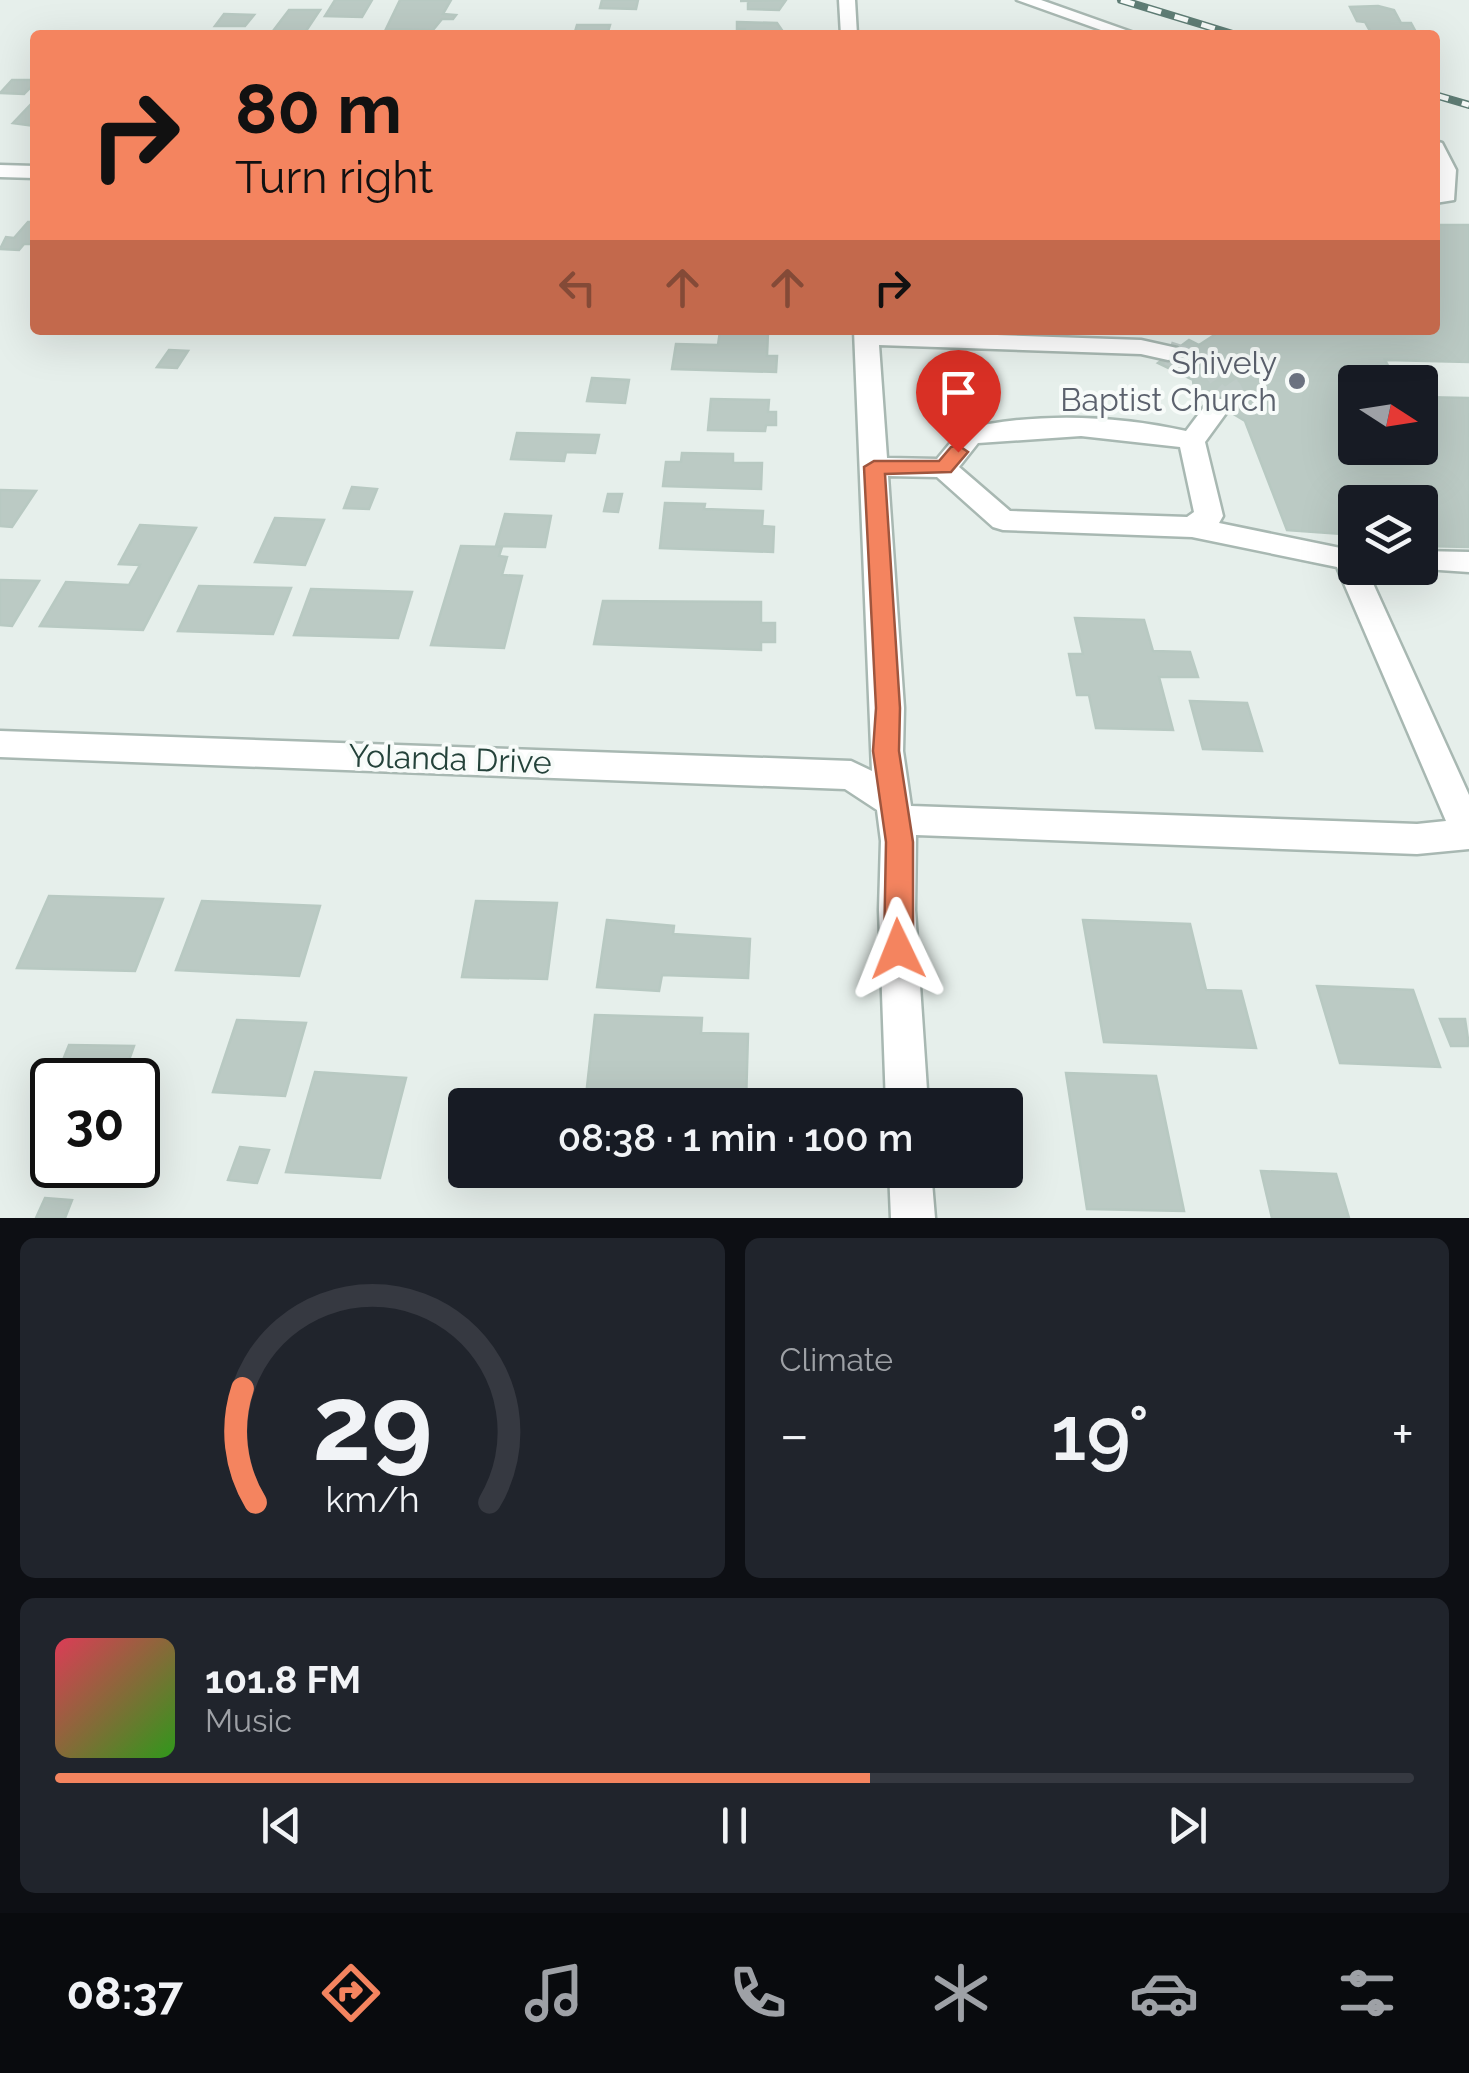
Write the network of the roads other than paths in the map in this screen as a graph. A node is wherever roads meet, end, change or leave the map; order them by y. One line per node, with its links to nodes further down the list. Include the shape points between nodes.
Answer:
1 (847, 0): 3 (street)
2 (1025, 0): 4 (street)
3 (849, 30)
4 (1117, 30)
5 (1440, 157): 8 (street, via 1446,170)
6 (0, 171): 7 (street)
7 (30, 172)
8 (1441, 196): 9 (street)
9 (1469, 210)
10 (866, 335): 15 (street)
11 (887, 335): 12 (street)
12 (1168, 353)
13 (1219, 405): 14 (street)
14 (1192, 441): 16 (street, via 1156,431 1000,430 970,436); 17 (street, via 1209,516)
15 (874, 467): 16 (street); 23 (street, via 886,751)
16 (944, 468): 17 (street, via 1003,520)
17 (1192, 527): 18 (street)
18 (1338, 558)
19 (1438, 562): 20 (street)
20 (1469, 562)
21 (1362, 585): 24 (street)
22 (0, 744): 23 (street, Yolanda Drive, via 851,775)
23 (895, 811): 24 (street, via 1416,839); 25 (street)
24 (1468, 834)
25 (906, 1088)
26 (911, 1188): 27 (street)
27 (913, 1218)

